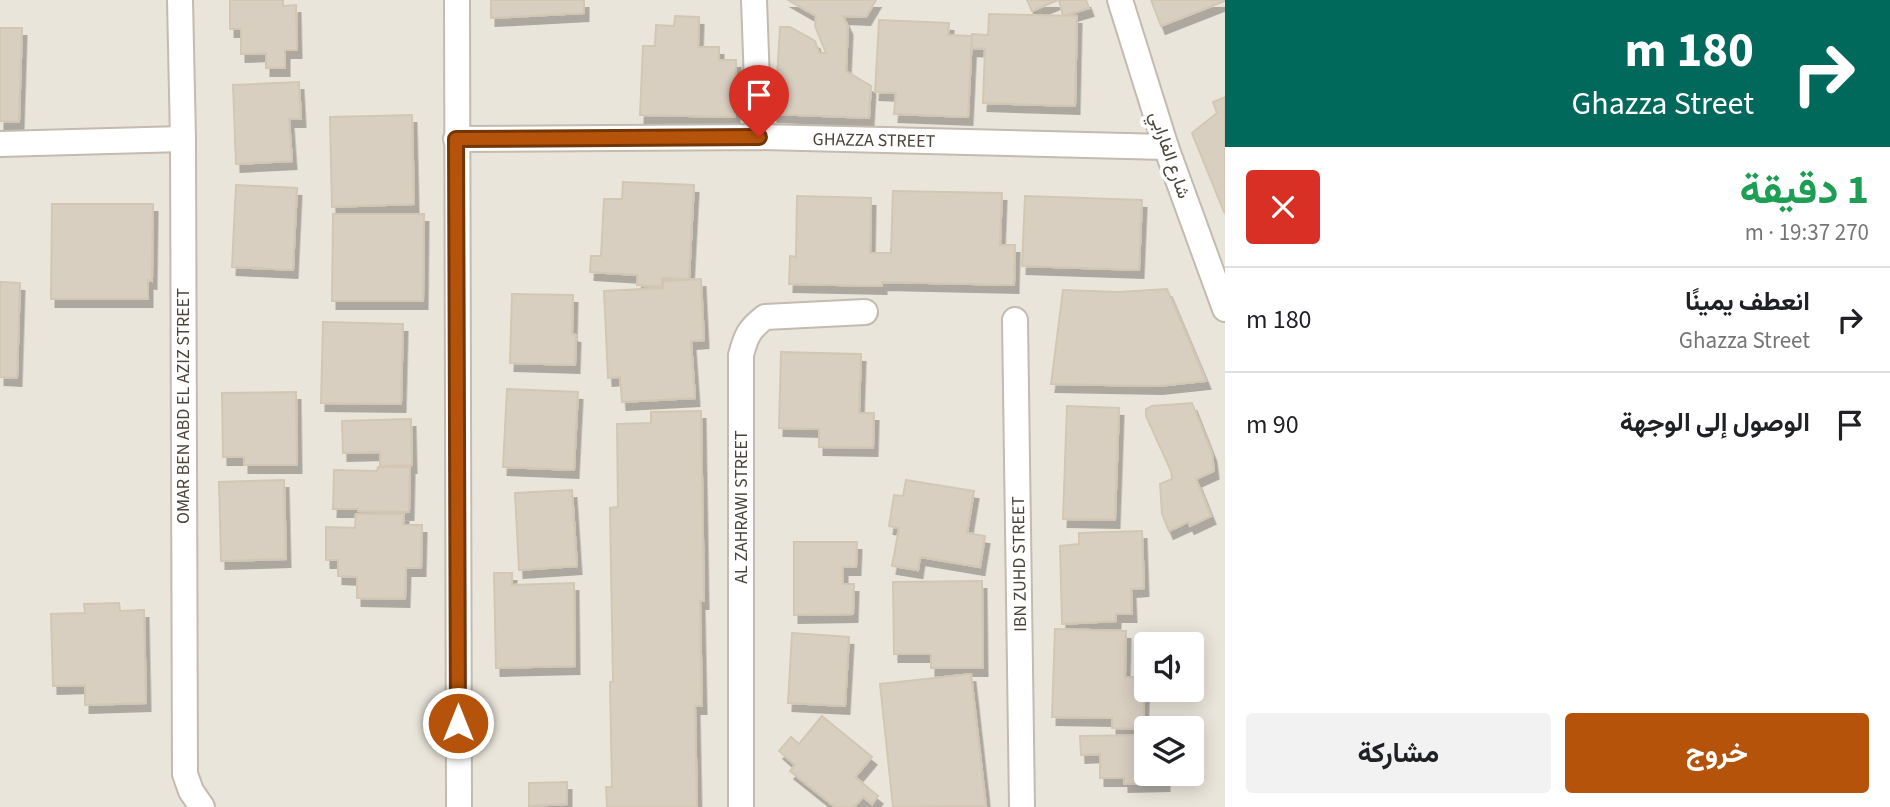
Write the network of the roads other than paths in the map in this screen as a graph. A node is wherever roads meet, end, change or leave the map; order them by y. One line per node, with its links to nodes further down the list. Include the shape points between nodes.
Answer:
1 (180, 0): 6 (street, OMAR BEN ABD EL AZIZ STREET)
2 (457, 0): 7 (street)
3 (754, 0): 5 (street)
4 (1120, 0): 9 (street, شارع الفارابي)
5 (759, 137): 7 (street, GHAZZA STREET); 9 (street, GHAZZA STREET)
6 (183, 139): 8 (street); 13 (street, OMAR BEN ABD EL AZIZ STREET, via 185,774)
7 (456, 139): 14 (street)
8 (0, 144)
9 (1166, 147): 10 (street, شارع الفارابي)
10 (1225, 309)
11 (865, 312): 15 (street, AL ZAHRAWI STREET, via 765,317 745,338 741,355)
12 (1015, 320): 16 (street, IBN ZUHD STREET)
13 (202, 807)
14 (459, 807)
15 (741, 807)
16 (1022, 807)

